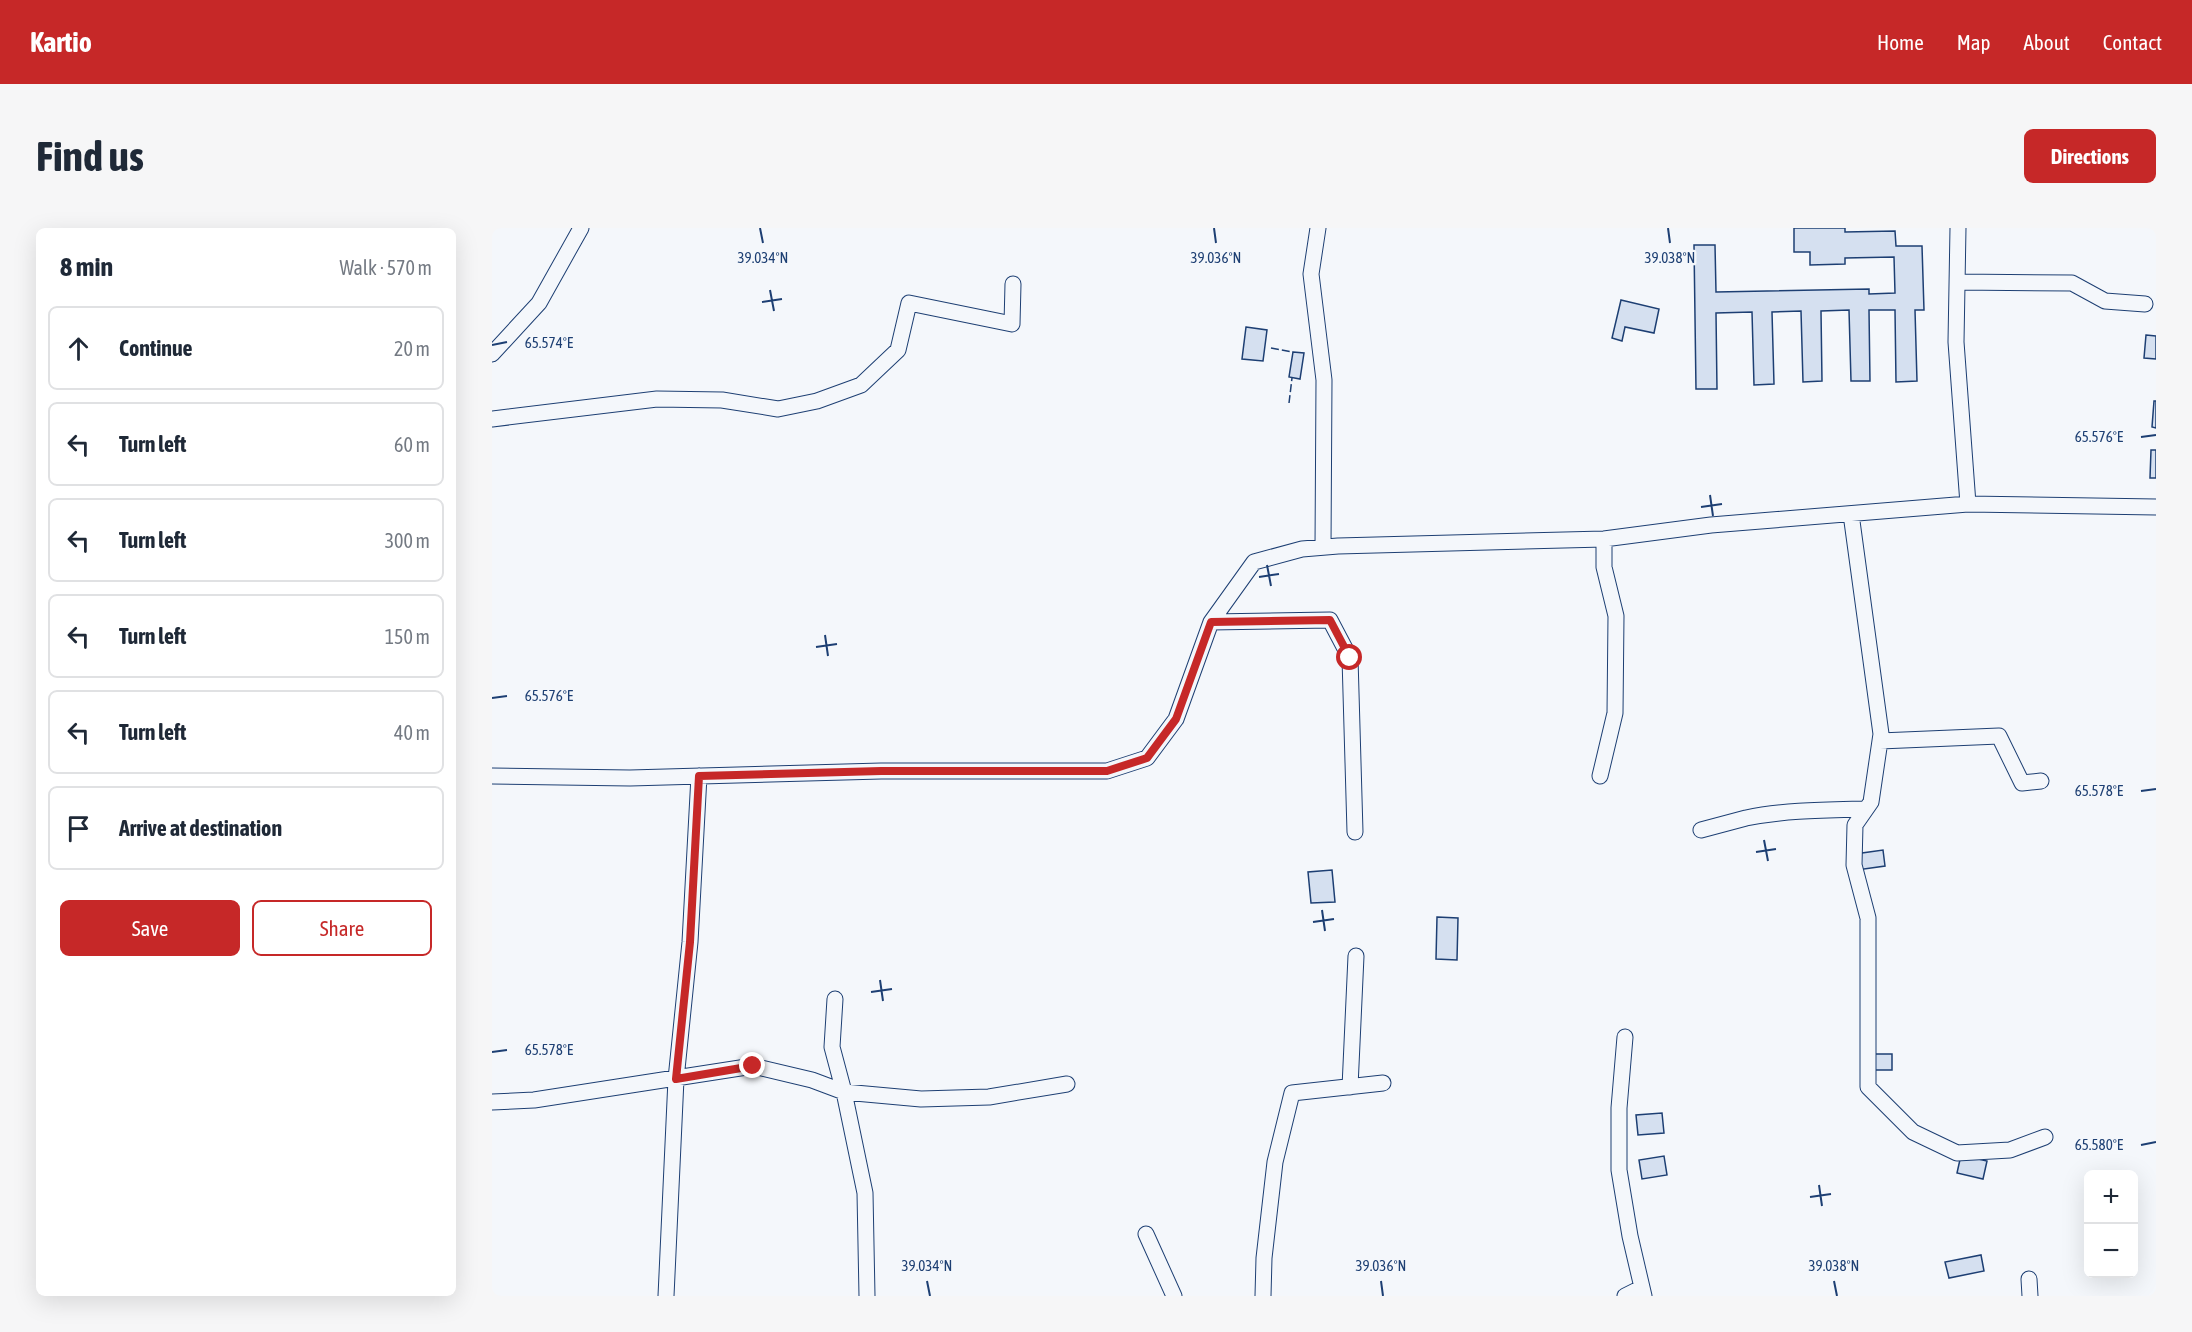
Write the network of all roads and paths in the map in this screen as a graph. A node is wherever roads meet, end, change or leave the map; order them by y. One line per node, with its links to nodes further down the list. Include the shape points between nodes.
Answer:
1 (581, 228): 7 (street, via 539,303)
2 (1318, 228): 13 (street, via 1311,274 1324,380)
3 (1958, 228): 4 (street)
4 (1957, 282): 6 (street, via 2072,283 2105,302); 9 (street, via 1956,342)
5 (1013, 284): 8 (street, via 1012,324 909,303 898,350 861,385 817,401 778,409 722,400 657,399)
6 (2145, 304)
7 (492, 354)
8 (492, 419)
9 (1968, 504): 10 (street); 11 (street)
10 (2156, 507)
11 (1851, 514): 12 (street, via 1711,525); 15 (street)
12 (1605, 539): 13 (street); 18 (street, via 1604,567 1616,616 1615,713)
13 (1323, 547): 14 (street, via 1254,562)
14 (1211, 622): 17 (street, via 1176,719 1147,758 1107,771); 22 (street, via 1330,620 1350,658)
15 (1880, 741): 19 (street, via 1999,736 2022,783); 20 (street, via 1871,802)
16 (492, 776): 17 (street)
17 (699, 776): 26 (street, via 690,942)
18 (1600, 776)
19 (2041, 781)
20 (1866, 809): 21 (street, via 1774,814); 32 (street, via 1855,825 1854,865 1868,918 1868,1087 1913,1132 1957,1153 2010,1150)
21 (1701, 830)
22 (1354, 832)
23 (1356, 956): 29 (street)
24 (835, 999): 30 (street, via 832,1047)
25 (1625, 1037): 35 (street, via 1619,1170)
26 (676, 1079): 30 (street, via 753,1066); 31 (street, via 534,1100); 36 (street)
27 (1383, 1083): 29 (street)
28 (1067, 1084): 30 (street, via 989,1097 921,1099)
29 (1350, 1087): 39 (street, via 1292,1093 1275,1162)
30 (844, 1092): 37 (street, via 866,1193)
31 (492, 1102)
32 (2045, 1137)
33 (1146, 1233): 38 (street)
34 (2029, 1279): 41 (street)
35 (1642, 1292): 40 (street)
36 (666, 1296)
37 (867, 1296)
38 (1174, 1296)
39 (1263, 1296)
40 (1625, 1296)
41 (2030, 1296)

